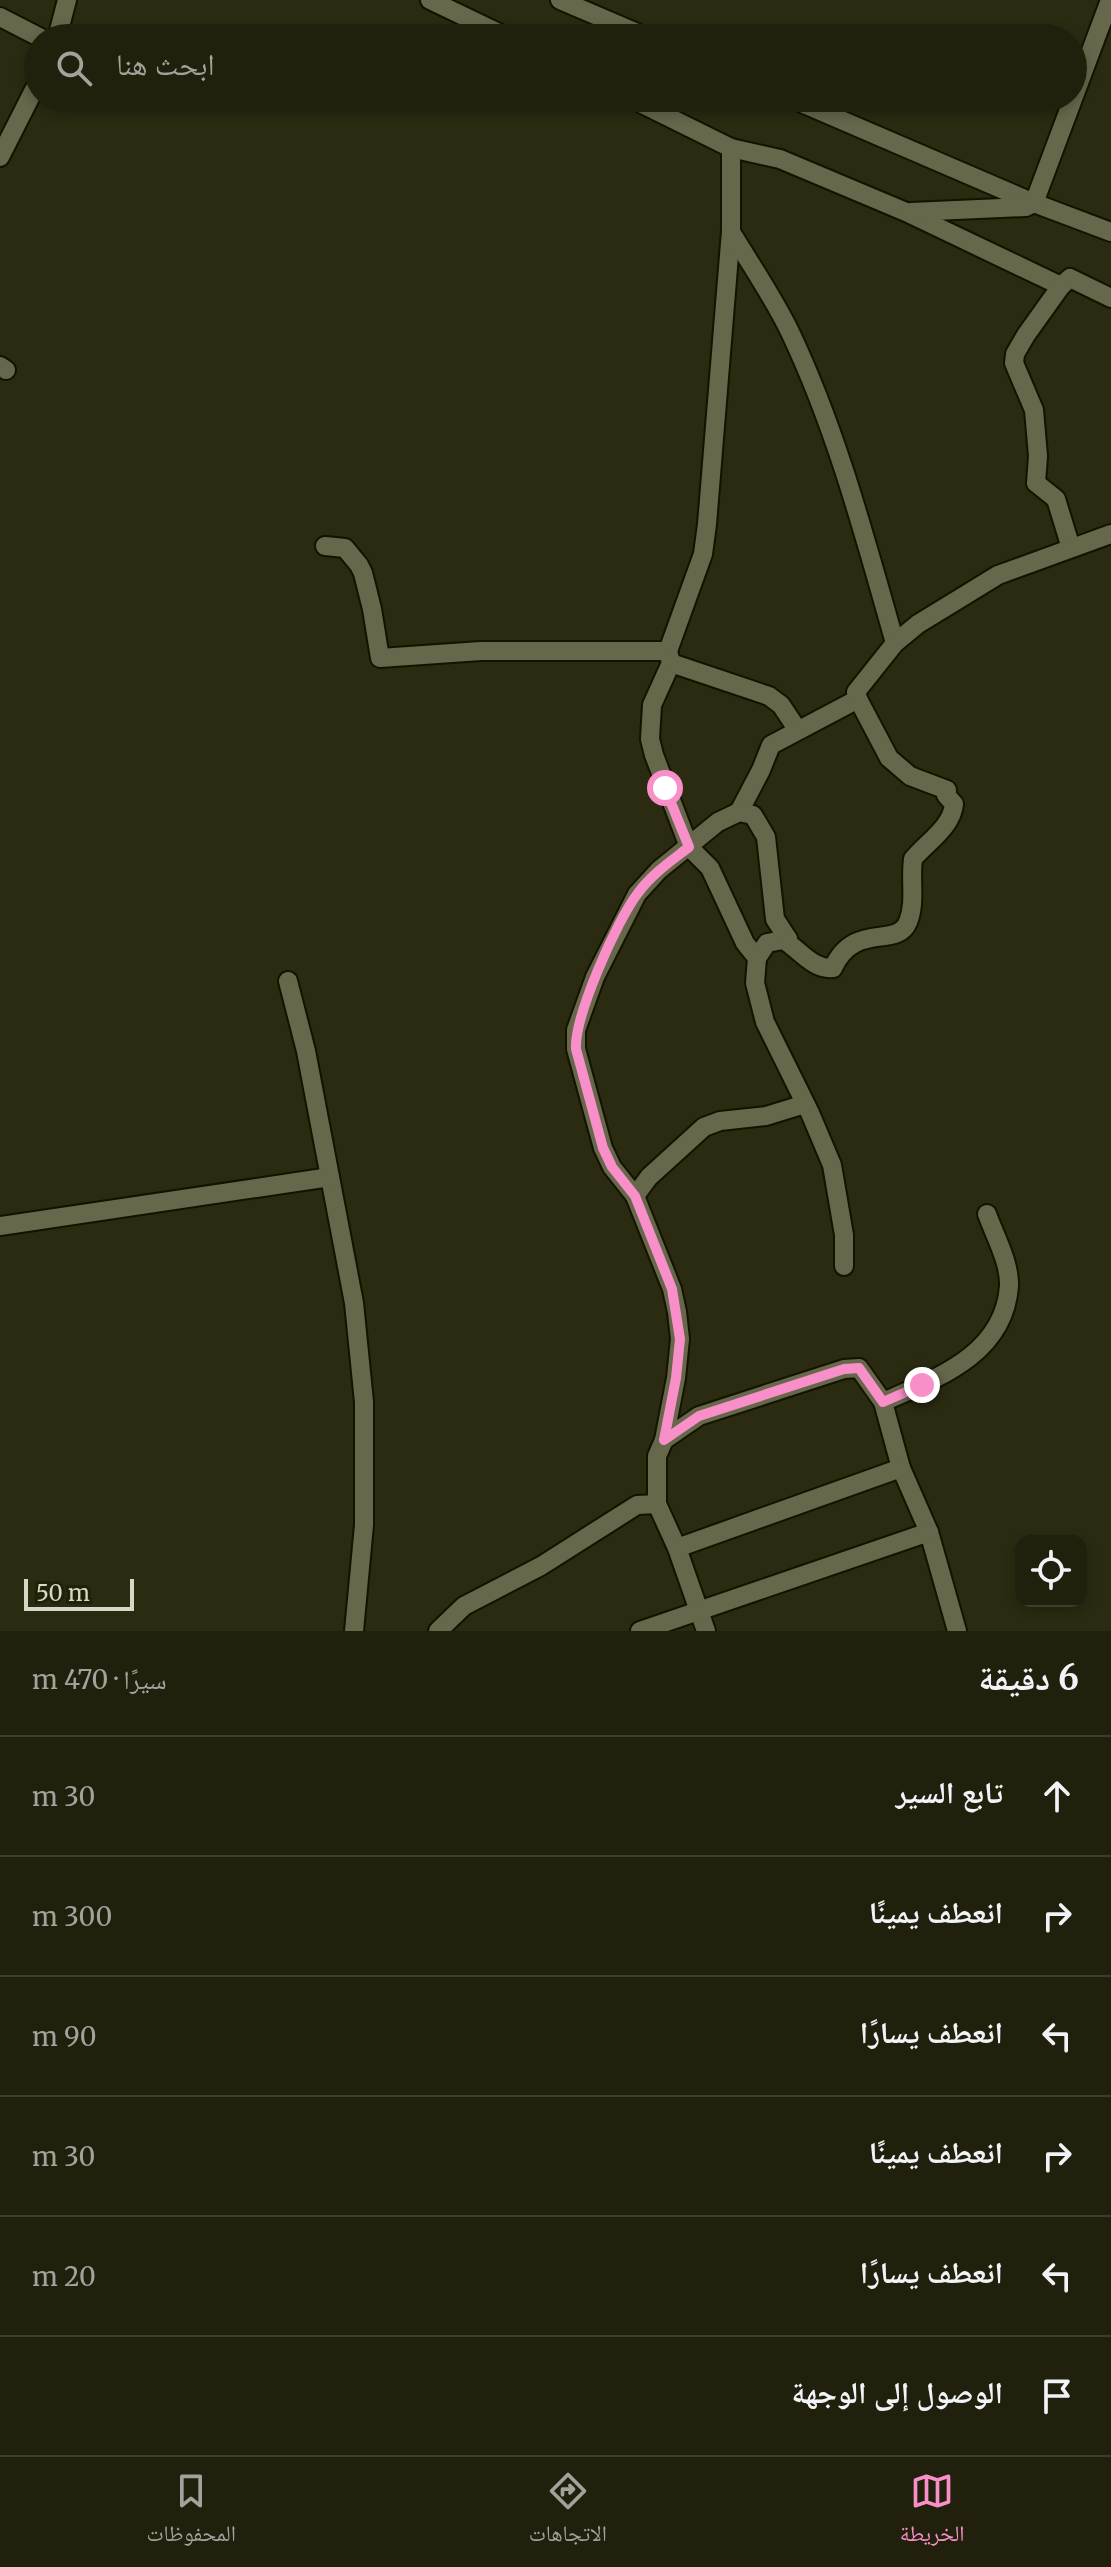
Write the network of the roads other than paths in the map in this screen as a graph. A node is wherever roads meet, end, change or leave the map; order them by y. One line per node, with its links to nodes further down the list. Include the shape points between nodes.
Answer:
1 (67, 0): 6 (street)
2 (430, 0): 7 (street)
3 (560, 0): 8 (street)
4 (1110, 0): 10 (street)
5 (0, 17): 9 (street)
6 (61, 24)
7 (480, 24)
8 (616, 24)
9 (24, 29)
10 (1087, 61)
11 (24, 108): 16 (street)
12 (658, 112): 15 (street)
13 (823, 112): 17 (street)
14 (1068, 112): 17 (street)
15 (731, 148): 18 (street, via 780,159); 19 (street)
16 (2, 149)
17 (1034, 203): 18 (street); 20 (street)
18 (906, 212): 21 (street)
19 (731, 231): 26 (street, via 812,381 852,493); 27 (street, via 703,554)
20 (1111, 232)
21 (1061, 286): 22 (street, via 1070,278); 25 (street, via 1026,335 1014,363 1034,410 1036,483 1056,499)
22 (1111, 298)
23 (1111, 534): 25 (street)
24 (325, 546): 27 (street, via 345,548 359,565 380,658 481,651)
25 (1071, 548): 26 (street, via 998,575)
26 (895, 643): 28 (street, via 856,692)
27 (669, 657): 29 (street, via 769,696); 31 (street, via 652,705 650,739)
28 (858, 699): 29 (street); 32 (street, via 889,758 910,776 947,790 954,810 913,859 912,906 900,933 857,941 826,969)
29 (797, 729): 30 (street, via 771,745)
30 (739, 812): 31 (street); 32 (street, via 753,815 763,829 775,919)
31 (689, 847): 33 (street, via 710,868); 37 (street, via 637,894 595,977 576,1030 576,1049 603,1148)
32 (788, 939): 33 (street, via 767,943)
33 (757, 958): 35 (street, via 761,1010)
34 (288, 981): 36 (street)
35 (805, 1104): 37 (street, via 704,1127); 40 (street, via 832,1165)
36 (330, 1177): 39 (street); 48 (street, via 354,1303 364,1402 364,1525)
37 (635, 1196): 42 (street, via 677,1312 680,1339)
38 (987, 1214): 41 (street, via 1009,1285 995,1331 951,1371)
39 (0, 1226)
40 (844, 1266)
41 (883, 1402): 42 (street, via 865,1373 852,1367 699,1416); 43 (street)
42 (664, 1440): 44 (street, via 657,1456)
43 (901, 1468): 45 (street); 46 (street)
44 (657, 1504): 46 (street); 49 (street, via 637,1505 541,1566 464,1606)
45 (929, 1532): 47 (street); 52 (street)
46 (677, 1548): 47 (street)
47 (699, 1610): 50 (street); 51 (street)
48 (354, 1631)
49 (438, 1631)
50 (640, 1631)
51 (706, 1631)
52 (957, 1631)

